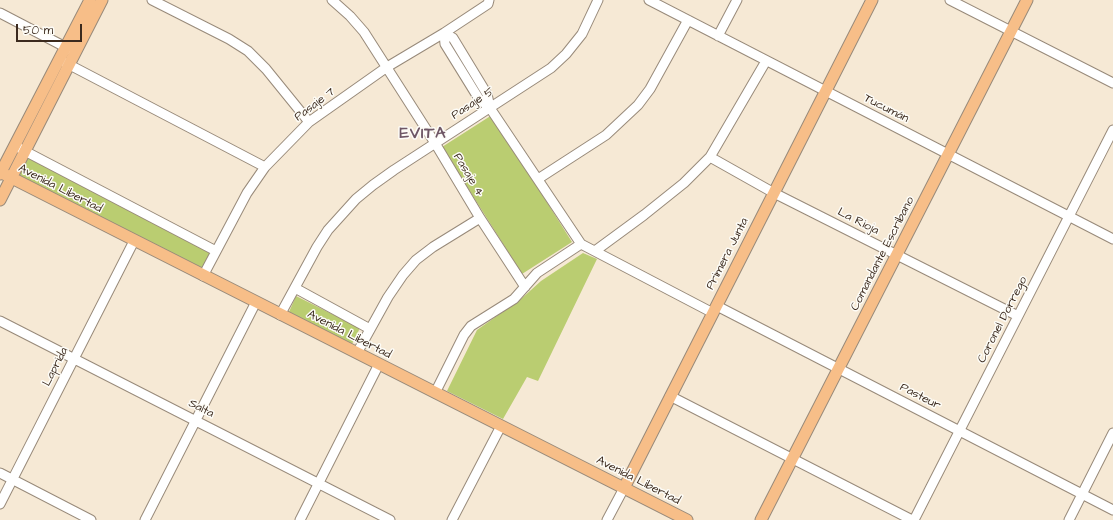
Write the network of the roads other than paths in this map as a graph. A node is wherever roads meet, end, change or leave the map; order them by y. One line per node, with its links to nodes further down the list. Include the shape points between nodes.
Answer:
1 (90, 0): 17 (main road)
2 (102, 0): 17 (main road)
3 (152, 0): 24 (street, via 228,38 248,51)
4 (332, 0): 20 (street, Pasaje 4, via 364,32)
5 (598, 0): 23 (street, Pasaje 5, via 582,34 566,54 551,68)
6 (648, 0): 13 (street, Tucumán)
7 (737, 0): 16 (street)
8 (872, 0): 22 (main road, Primera Junta)
9 (950, 0): 14 (street)
10 (1026, 0): 14 (main road, Comandante Escribano)
11 (490, 1): 15 (street, Pasaje 7)
12 (0, 13): 17 (street)
13 (688, 20): 16 (street, Tucumán); 34 (street, via 650,90 638,106 606,135)
14 (1011, 31): 21 (street); 29 (main road, Comandante Escribano)
15 (444, 33): 20 (street, Pasaje 7); 23 (street, via 445,44 479,99)
16 (718, 36): 18 (street, Tucumán)
17 (70, 50): 19 (main road)
18 (766, 61): 22 (street, Tucumán); 30 (street)
19 (64, 62): 27 (main road); 28 (main road); 31 (street)
20 (388, 68): 24 (street, Pasaje 7); 26 (street, Pasaje 4)
21 (1113, 83)
22 (826, 91): 29 (street, Tucumán); 35 (main road, Primera Junta)
23 (490, 108): 26 (street, Pasaje 5); 34 (street)
24 (309, 122): 31 (street, Pasaje 7)
25 (1113, 130): 37 (street, Coronel Dorrego)
26 (435, 143): 38 (street, Pasaje 4); 47 (street, Pasaje 5, via 373,185 341,215 317,247)
27 (15, 145): 28 (street); 32 (main road)
28 (25, 151): 33 (main road); 42 (street)
29 (948, 154): 37 (street, Tucumán); 44 (main road, Comandante Escribano)
30 (710, 157): 35 (street, La Rioja); 43 (street, via 684,183)
31 (265, 167): 42 (street, Pasaje 7, via 247,193)
32 (0, 173): 33 (main road, Avenida Libertad)
33 (11, 178): 36 (main road); 40 (main road, Avenida Libertad)
34 (538, 179): 41 (street)
35 (774, 193): 44 (street, La Rioja); 49 (main road, Primera Junta)
36 (0, 200)
37 (1069, 216): 39 (street, Tucumán); 51 (street, Coronel Dorrego)
38 (480, 218): 46 (street, Pasaje 4); 53 (street, via 416,260 388,297)
39 (1113, 238)
40 (134, 241): 45 (main road, Avenida Libertad); 55 (street, Laprida)
41 (581, 244): 43 (street, Pasteur); 46 (street, via 537,273)
42 (216, 251): 45 (street, Pasaje 7)
43 (595, 252): 49 (street, Pasteur)
44 (897, 255): 51 (street, La Rioja); 57 (main road, Comandante Escribano)
45 (203, 276): 48 (main road, Avenida Libertad)
46 (525, 287): 58 (street, via 514,299 471,326)
47 (295, 288): 50 (street, Pasaje 5); 53 (street)
48 (256, 302): 50 (main road, Avenida Libertad); 60 (street)
49 (715, 309): 57 (street, Pasteur); 59 (main road, Primera Junta)
50 (280, 315): 54 (main road, Avenida Libertad)
51 (1018, 316): 62 (street, Coronel Dorrego)
52 (0, 321): 55 (street, Salta)
53 (370, 329): 54 (street)
54 (357, 353): 56 (main road, Avenida Libertad)
55 (74, 358): 60 (street, Salta); 66 (street, Laprida)
56 (379, 364): 58 (main road, Avenida Libertad); 67 (street)
57 (839, 368): 62 (street, Pasteur); 64 (main road, Comandante Escribano)
58 (435, 393): 61 (main road, Avenida Libertad)
59 (670, 396): 64 (street); 68 (main road, Primera Junta)
60 (196, 420): 67 (street, Salta); 73 (street)
61 (501, 426): 68 (main road, Avenida Libertad); 76 (street)
62 (960, 431): 69 (street, Pasteur); 80 (street, Coronel Dorrego)
63 (1113, 433): 69 (street)
64 (793, 459): 79 (main road, Comandante Escribano); 80 (street)
65 (0, 473): 66 (street)
66 (13, 479): 70 (street, Laprida); 72 (street)
67 (318, 483): 74 (street); 75 (street, Salta)
68 (624, 488): 77 (street, Primera Junta); 78 (main road, Avenida Libertad)
69 (1082, 494): 71 (street, Pasteur); 81 (street)
70 (0, 504)
71 (1113, 510)
72 (91, 520)
73 (144, 520)
74 (300, 520)
75 (390, 520)
76 (452, 520)
77 (607, 520)
78 (687, 520)
79 (761, 520)
80 (913, 520)
81 (1069, 520)

